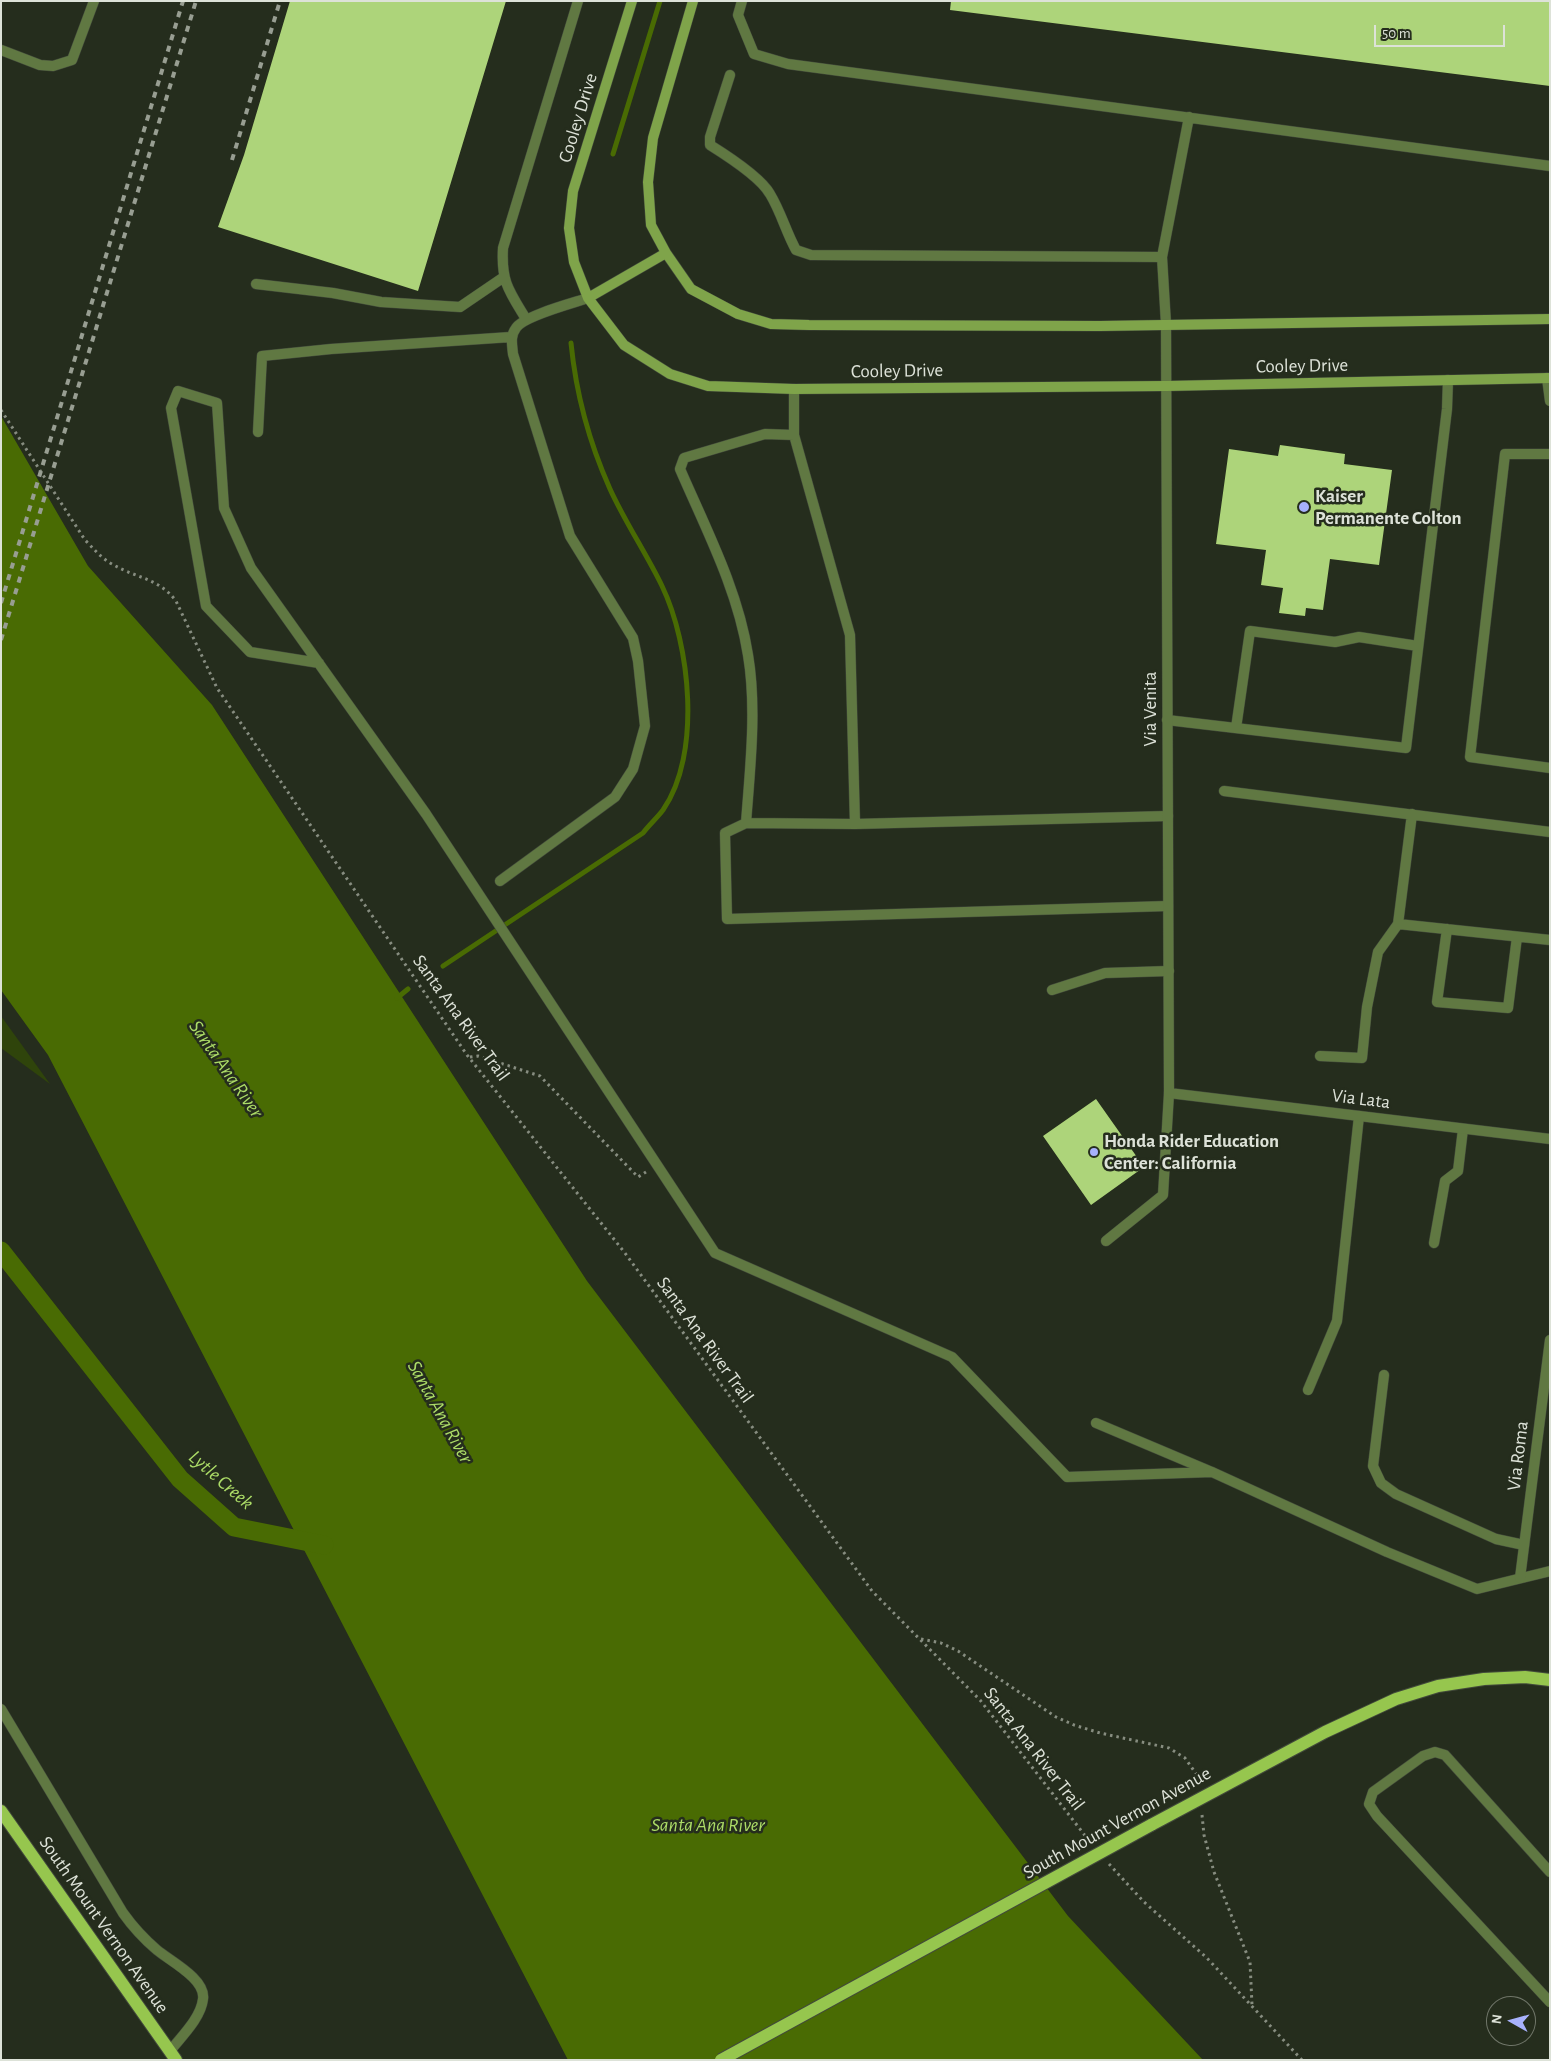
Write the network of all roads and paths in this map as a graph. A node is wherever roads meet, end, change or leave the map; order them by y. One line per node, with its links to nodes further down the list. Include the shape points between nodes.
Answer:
1 (94, 1): 6 (street, via 72,60 53,66)
2 (578, 1): 12 (street, via 503,248)
3 (632, 1): 14 (street, Cooley Drive, via 573,191 569,228 574,262)
4 (693, 1): 10 (street, via 653,138 648,182 651,225)
5 (742, 1): 8 (street, via 738,15 754,54 788,64)
6 (1, 50)
7 (730, 75): 11 (street, via 710,145 736,161 770,192 796,250 810,255)
8 (1189, 118): 9 (street); 11 (street, Via Venita)
9 (1550, 166)
10 (666, 253): 14 (street); 17 (street, via 691,289 738,314 771,324)
11 (1162, 257): 17 (street, Via Venita)
12 (504, 277): 13 (street, via 460,306 381,302); 15 (street)
13 (256, 284)
14 (588, 298): 15 (street); 22 (street, Cooley Drive, via 624,345 670,374 708,386)
15 (526, 319): 18 (street)
16 (1550, 319): 17 (street)
17 (1166, 324): 21 (street, Via Venita)
18 (511, 337): 25 (street, via 262,356); 39 (street, via 513,354 570,536 633,638 645,726 633,769 614,797)
19 (1549, 378): 20 (street, Cooley Drive); 23 (street)
20 (1448, 380): 21 (street, Cooley Drive); 28 (street)
21 (1166, 386): 22 (street, Cooley Drive); 30 (street, Via Venita)
22 (794, 389): 26 (street)
23 (1550, 401)
24 (1, 410): 48 (path, Santa Ana River Trail, via 90,546 113,565 167,590 176,601 217,688)
25 (258, 432)
26 (794, 435): 36 (street, via 765,434 684,458 680,469 734,596 748,656 752,726); 37 (street, via 850,635)
27 (1550, 454): 32 (street, via 1505,454 1470,757)
28 (1418, 646): 31 (street, via 1359,637 1335,642 1250,631); 31 (street, via 1406,748)
29 (319, 663): 29 (street, via 250,568 224,508 217,403 178,391 171,408 206,606 250,652); 60 (street, via 426,814 715,1253 952,1357 1067,1477)
30 (1167, 720): 31 (street); 35 (street, Via Venita)
31 (1236, 728)
32 (1550, 768)
33 (1224, 791): 34 (street)
34 (1412, 814): 38 (street); 41 (street)
35 (1168, 816): 37 (street); 40 (street, Via Venita)
36 (746, 823): 37 (street); 40 (street, via 724,833 727,919)
37 (854, 824)
38 (1550, 832)
39 (500, 881)
40 (1168, 906): 45 (street, Via Venita)
41 (1398, 924): 42 (street); 47 (street, via 1378,952 1367,1007 1362,1058)
42 (1447, 929): 43 (street); 43 (street, via 1437,1002 1508,1008)
43 (1517, 936): 44 (street)
44 (1550, 940)
45 (1168, 971): 46 (street, via 1105,973); 49 (street, Via Venita)
46 (1052, 990)
47 (1320, 1056)
48 (469, 1058): 53 (path, via 478,1056 540,1076 638,1177); 64 (path, Santa Ana River Trail, via 625,1253 872,1591)
49 (1169, 1093): 50 (street, Via Lata); 54 (street, Via Venita, via 1163,1195)
50 (1359, 1116): 51 (street, Via Lata); 58 (street, via 1337,1321)
51 (1463, 1129): 52 (street, Via Lata); 55 (street, via 1458,1171 1444,1181)
52 (1550, 1139)
53 (654, 1167)
54 (1106, 1242)
55 (1434, 1243)
56 (1550, 1340): 61 (street, Via Roma)
57 (1384, 1375): 61 (street, via 1373,1466 1381,1483 1396,1494 1489,1535)
58 (1308, 1390)
59 (1096, 1423): 60 (street)
60 (1212, 1472): 63 (street, via 1379,1549 1477,1589)
61 (1524, 1544): 63 (street, Via Roma)
62 (1550, 1571): 63 (street)
63 (1520, 1578)
64 (920, 1638): 67 (path, Santa Ana River Trail, via 958,1650 1074,1726 1169,1748 1184,1758 1199,1778); 69 (path, Santa Ana River Trail, via 980,1700)
65 (1550, 1680): 67 (main road, South Mount Vernon Avenue, via 1525,1677 1484,1680 1438,1686 1396,1699 1325,1732)
66 (1, 1709): 74 (street, via 123,1914 135,1930 159,1952 181,1966 200,1986 204,1998)
67 (1200, 1799): 73 (path, Santa Ana River Trail, via 1204,1836 1214,1872 1250,1962); 75 (main road, South Mount Vernon Avenue, bridge)
68 (1, 1811): 74 (main road, South Mount Vernon Avenue)
69 (1095, 1848)
70 (1107, 1862): 73 (path)
71 (1550, 1872): 72 (street, via 1446,1755 1435,1752 1423,1756 1373,1792 1369,1804 1376,1816)
72 (1550, 2002)
73 (1252, 2005): 76 (path)
74 (173, 2056)
75 (722, 2060)
76 (1302, 2060)

